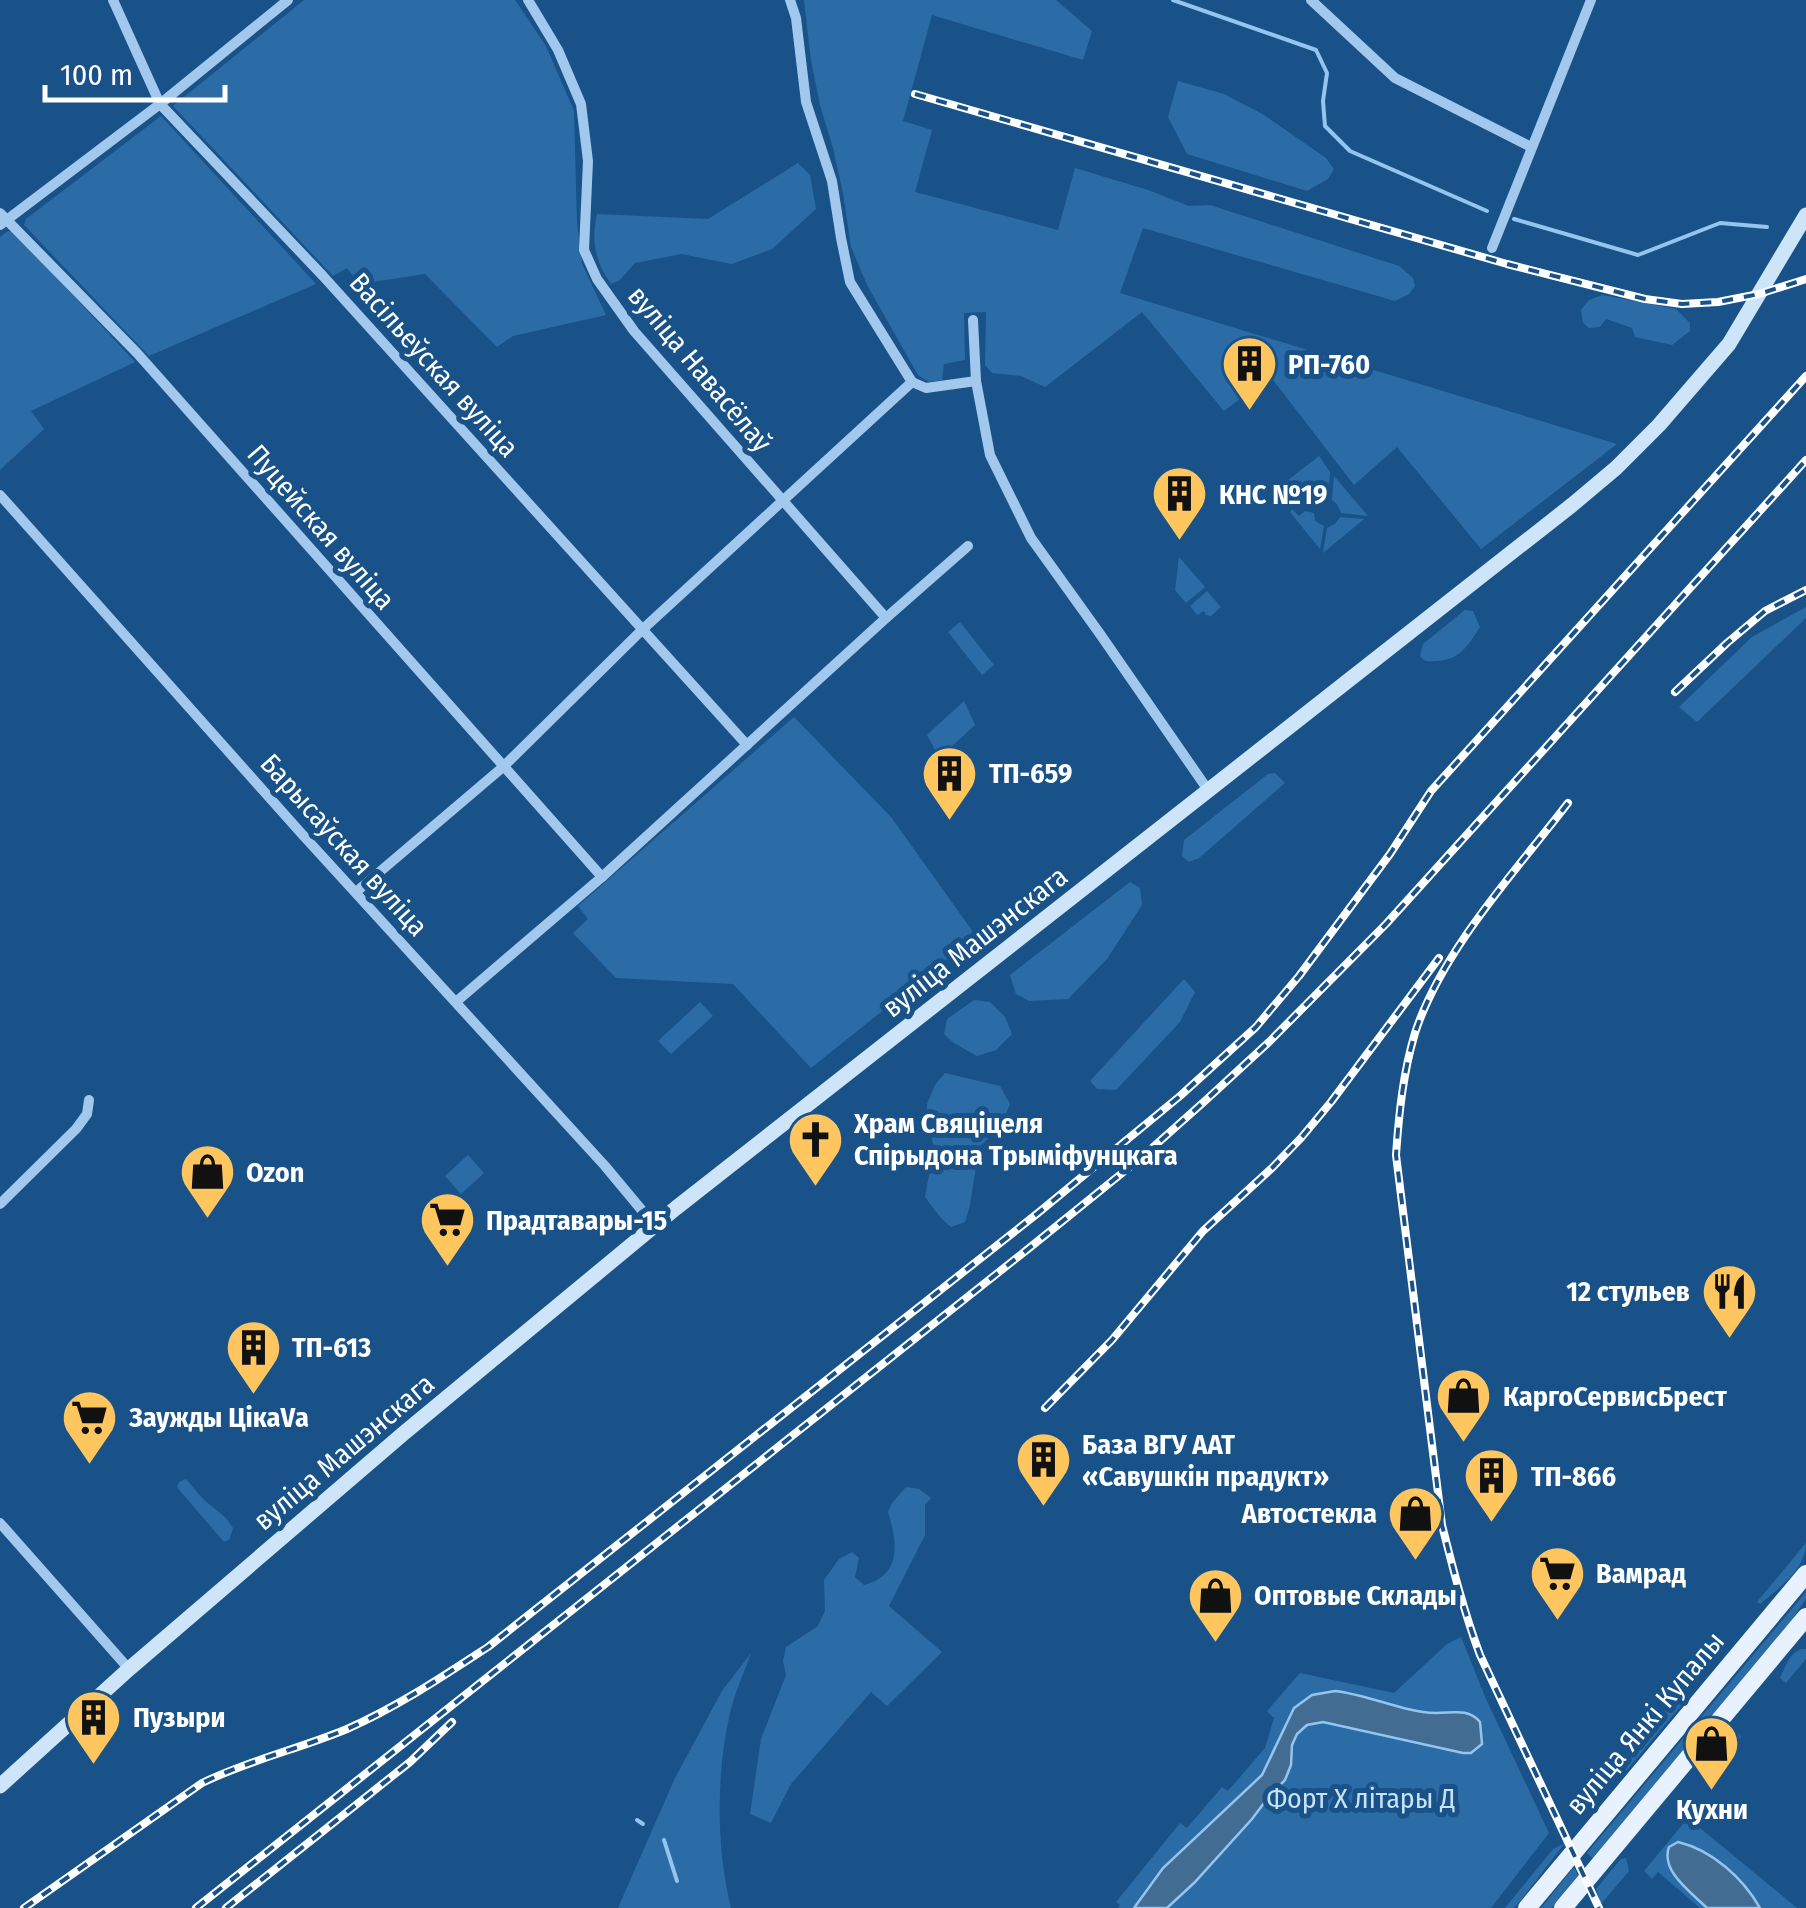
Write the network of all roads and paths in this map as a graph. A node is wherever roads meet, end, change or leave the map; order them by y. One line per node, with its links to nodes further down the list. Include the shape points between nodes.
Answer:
1 (113, 0): 7 (street, Васільеўская вуліца)
2 (288, 0): 7 (street)
3 (528, 0): 16 (street, вуліца Навасёлаў, via 581,104 588,161 584,250 597,279)
4 (790, 0): 14 (street, via 806,102 832,181 850,282)
5 (1311, 0): 8 (street, via 1395,78)
6 (1590, 0): 8 (street)
7 (160, 104): 10 (street); 19 (street, Васільеўская вуліца)
8 (1531, 147): 11 (street)
9 (1806, 215): 22 (main road, вуліца Машэнскага, via 1729,344 1616,468)
10 (2, 219): 21 (street, Пуцейская вуліца, via 137,353)
11 (1492, 248)
12 (972, 320): 13 (street)
13 (976, 381): 14 (street, via 926,388); 22 (street, via 990,454 1031,538)
14 (912, 382): 16 (street)
15 (0, 495): 24 (street, Барысаўская вуліца)
16 (782, 502): 18 (street, вуліца Навасёлаў); 19 (street)
17 (968, 546): 18 (street)
18 (886, 618): 20 (street)
19 (643, 629): 20 (street, Васільеўская вуліца); 21 (street)
20 (746, 745): 23 (street)
21 (503, 767): 23 (street, Пуцейская вуліца); 24 (street)
22 (1208, 790): 28 (main road, вуліца Машэнскага)
23 (602, 878): 25 (street)
24 (356, 892): 25 (street, Барысаўская вуліца)
25 (456, 1001): 28 (street, Барысаўская вуліца)
26 (89, 1100): 27 (street, via 76,1129)
27 (0, 1204)
28 (656, 1226): 32 (main road, вуліца Машэнскага)
29 (0, 1522): 32 (street)
30 (1806, 1574): 34 (main road, вуліца Янкі Купалы)
31 (1806, 1618): 35 (main road, вуліца Янкі Купалы)
32 (129, 1669): 33 (main road, вуліца Машэнскага)
33 (0, 1786)
34 (1527, 1908)
35 (1563, 1908)

